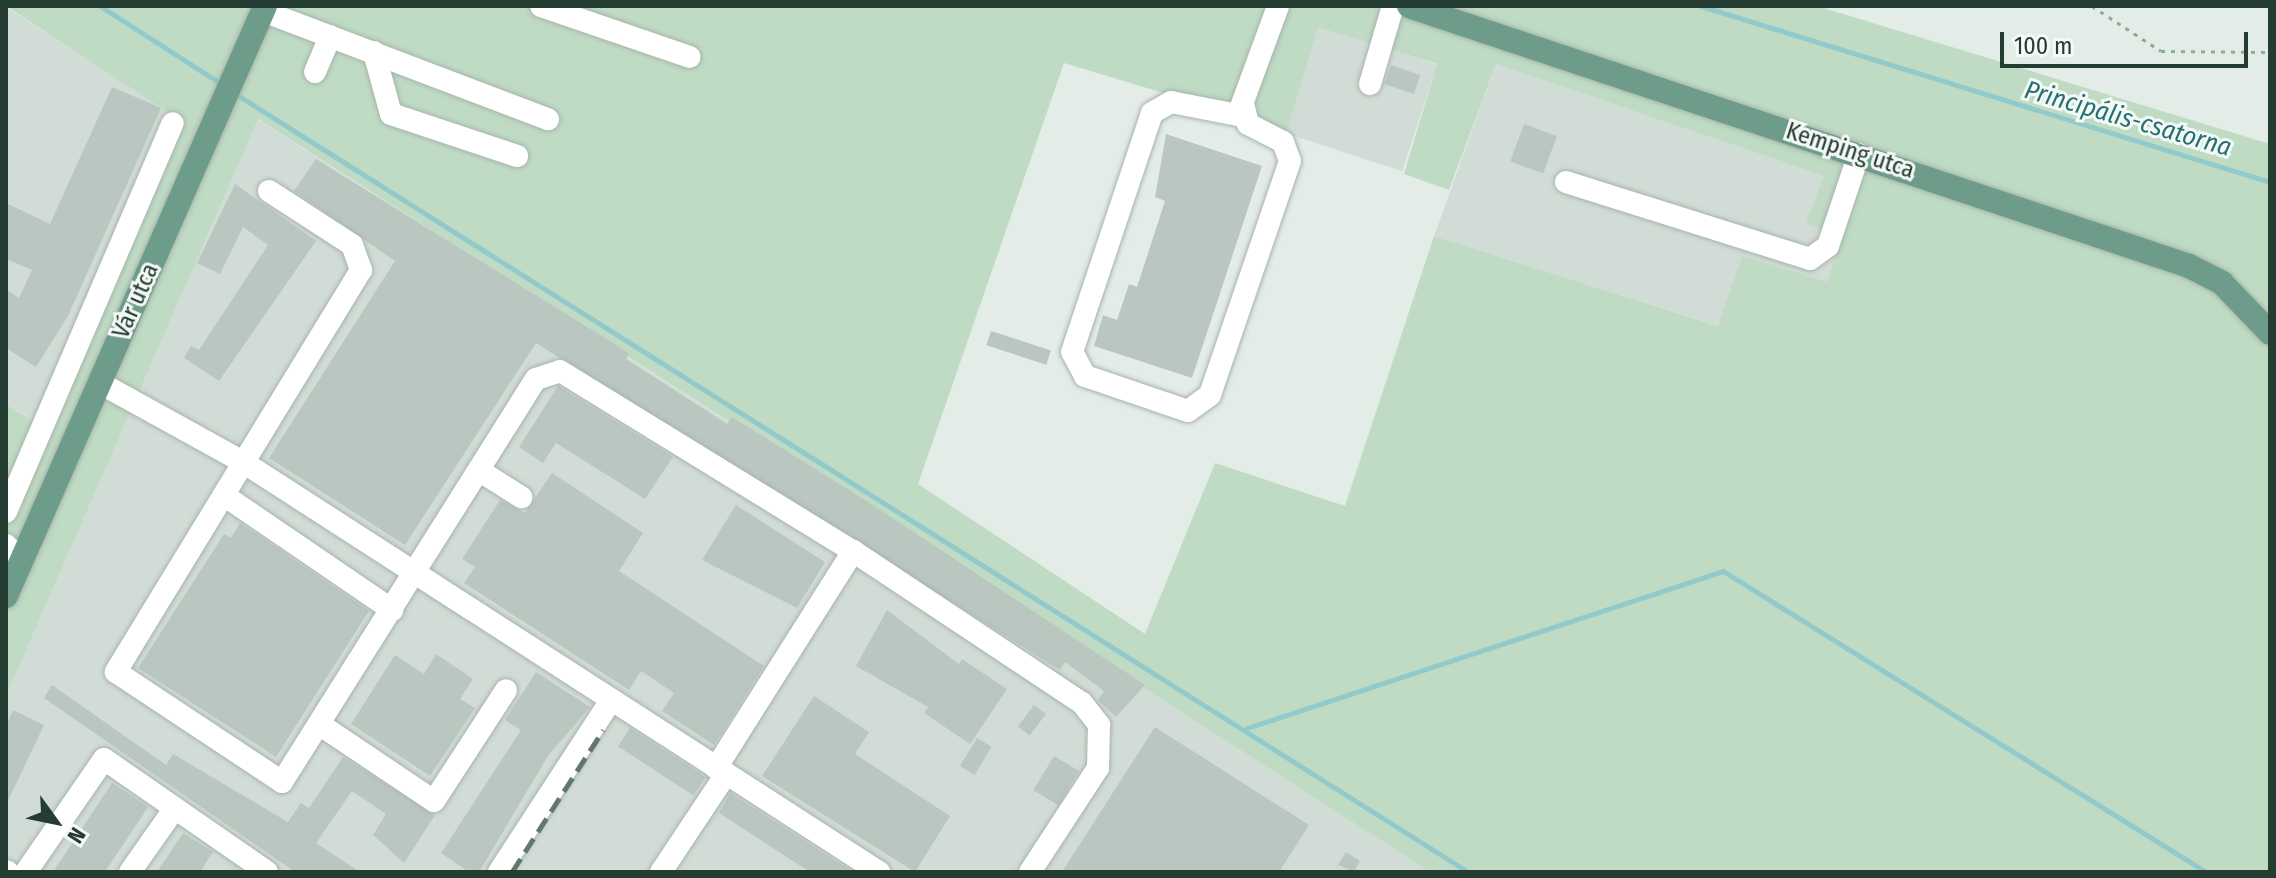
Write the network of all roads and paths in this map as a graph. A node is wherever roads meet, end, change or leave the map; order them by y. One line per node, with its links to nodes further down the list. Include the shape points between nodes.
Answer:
1 (541, 6): 10 (street)
2 (1278, 6): 13 (street)
3 (1393, 6): 12 (street)
4 (1409, 6): 16 (main road, Kemping utca)
5 (2092, 6): 9 (path, via 2161,51)
6 (264, 8): 7 (street); 21 (main road, Vár utca)
7 (330, 36): 8 (street); 11 (street)
8 (374, 52): 14 (street); 17 (street, via 391,114)
9 (2270, 52)
10 (690, 57)
11 (315, 72)
12 (1370, 84)
13 (1244, 107): 13 (street, via 1230,118 1171,102 1152,113 1072,352 1085,376 1188,411 1210,395 1290,161 1283,142 1248,124)
14 (548, 119)
15 (173, 123): 22 (street)
16 (1859, 154): 18 (street, via 1828,246 1810,259); 20 (main road, Kemping utca, via 2189,266 2222,283)
17 (517, 156)
18 (1566, 182)
19 (269, 191): 24 (street, via 352,245 361,265)
20 (2270, 333)
21 (100, 383): 23 (main road, Vár utca); 24 (street)
22 (59, 390): 23 (street); 28 (street)
23 (90, 406): 30 (main road, Vár utca)
24 (243, 462): 27 (street); 31 (street)
25 (480, 471): 26 (street); 29 (street, via 536,379 560,371); 31 (street)
26 (521, 497)
27 (228, 498): 33 (street); 36 (street, via 116,672 282,782)
28 (6, 512)
29 (853, 551): 37 (street); 45 (street, via 1062,685 1099,725 1098,768)
30 (14, 553): 32 (main road, Vár utca)
31 (416, 575): 33 (street); 35 (street)
32 (6, 596)
33 (392, 610): 36 (street)
34 (506, 690): 36 (street, via 434,801)
35 (611, 700): 37 (street); 42 (street)
36 (319, 724)
37 (721, 771): 43 (street); 44 (street)
38 (175, 808): 39 (street, via 104,759); 40 (street); 41 (street)
39 (26, 872)
40 (130, 872)
41 (267, 872)
42 (499, 872)
43 (661, 872)
44 (879, 872)
45 (1030, 872)

